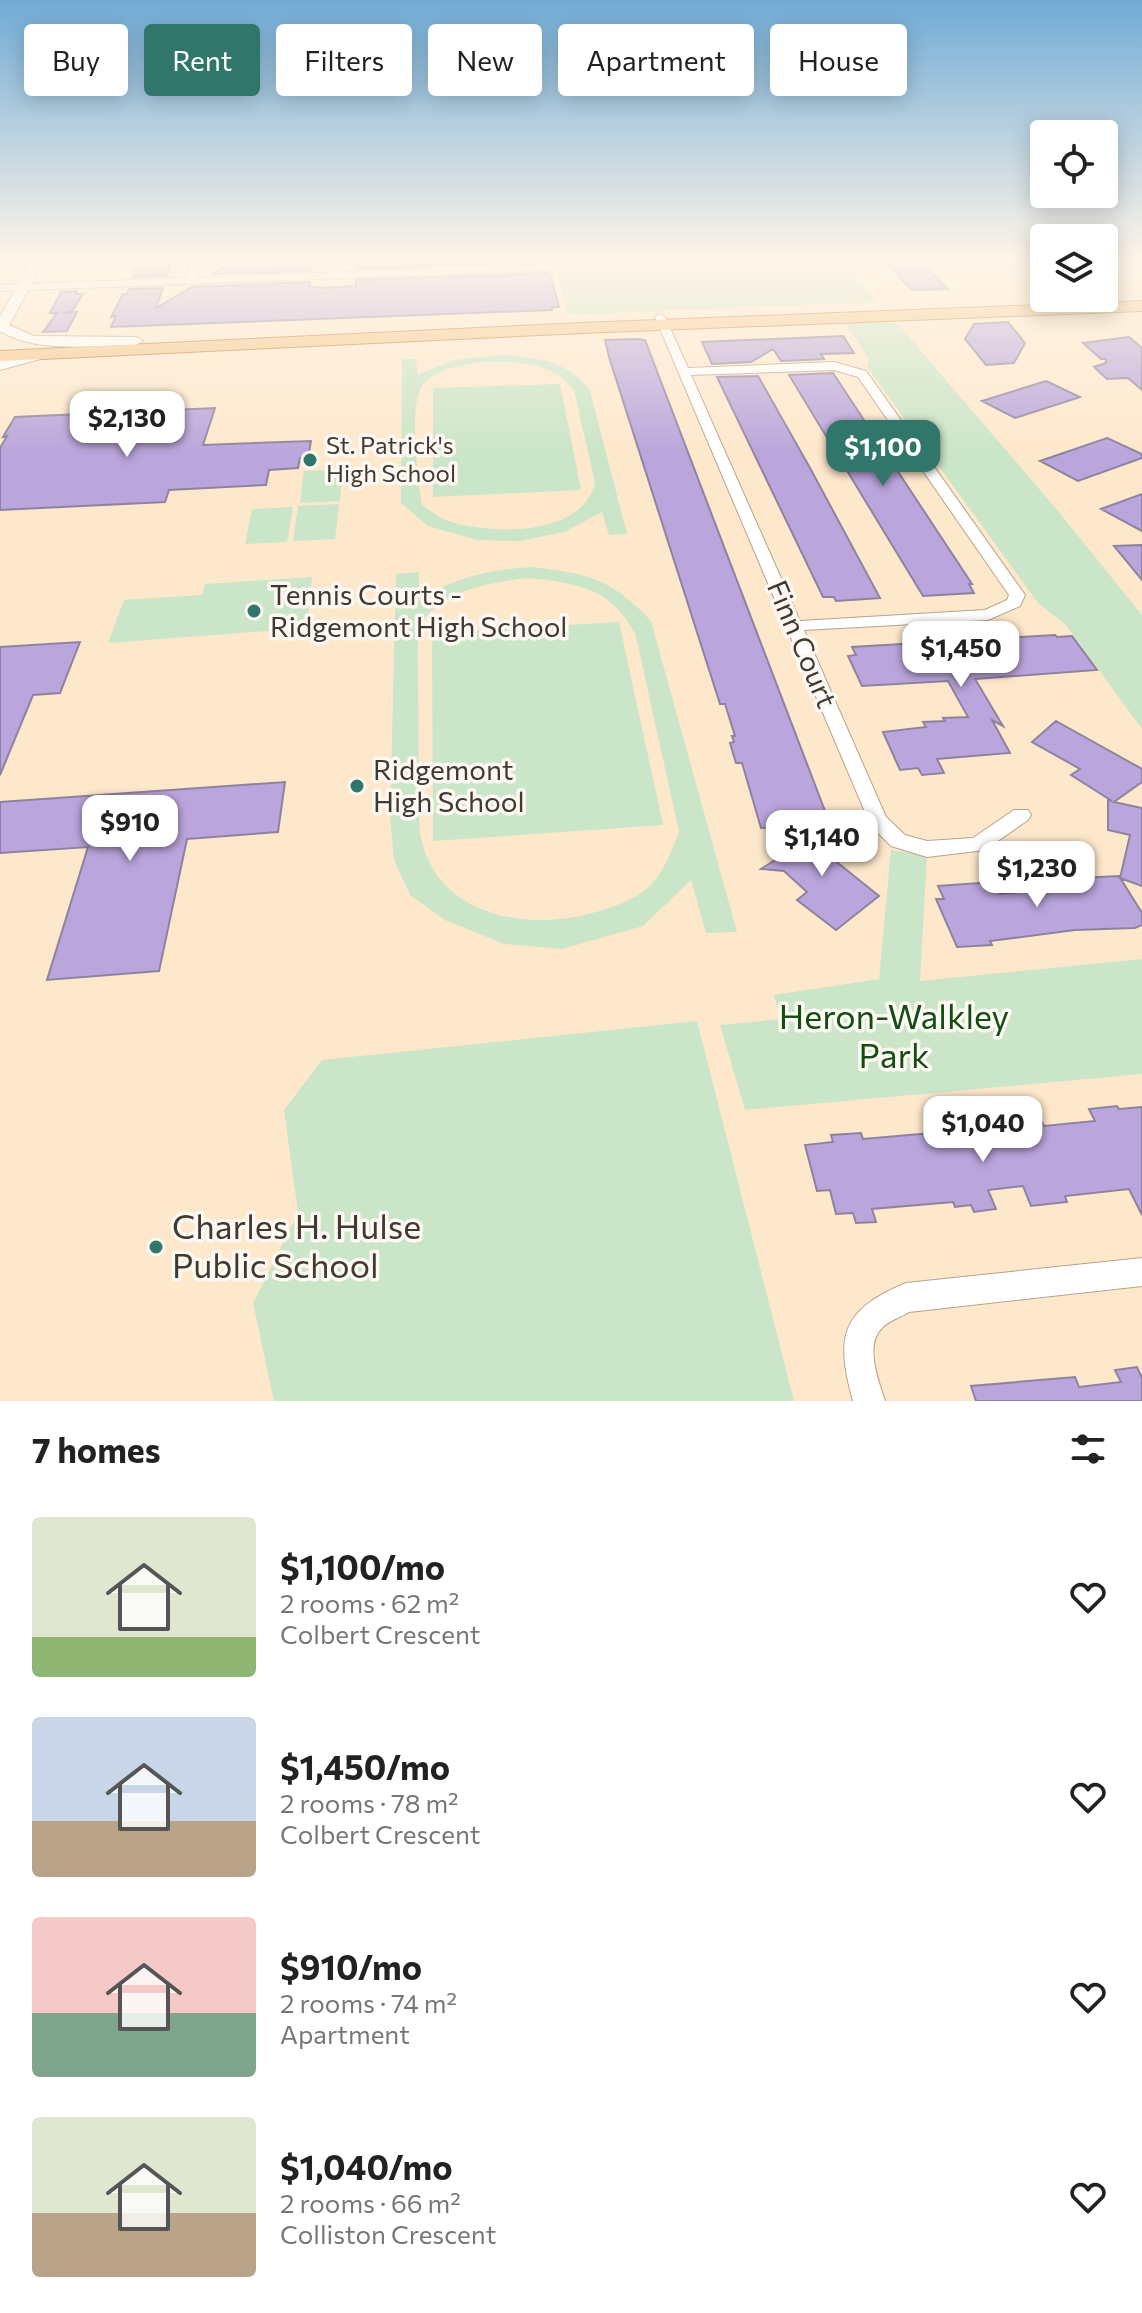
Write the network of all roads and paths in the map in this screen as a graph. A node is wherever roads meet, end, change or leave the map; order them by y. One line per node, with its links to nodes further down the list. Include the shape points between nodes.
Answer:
1 (573, 324): 5 (main road)
2 (600, 324): 7 (main road)
3 (664, 324): 10 (street, Finn Court)
4 (1, 326): 5 (main road, via 34,340)
5 (136, 341): 6 (main road)
6 (0, 346)
7 (39, 355): 8 (main road); 9 (main road)
8 (0, 356)
9 (0, 365)
10 (685, 372): 11 (street, Finn Court); 11 (street, via 834,366 862,374 1017,595 1014,603 988,615)
11 (794, 626): 12 (street, Finn Court, via 878,821 898,841 927,849 978,845)
12 (1021, 815)
13 (1142, 1272): 14 (street, via 906,1298 870,1318 859,1341)
14 (869, 1401)

